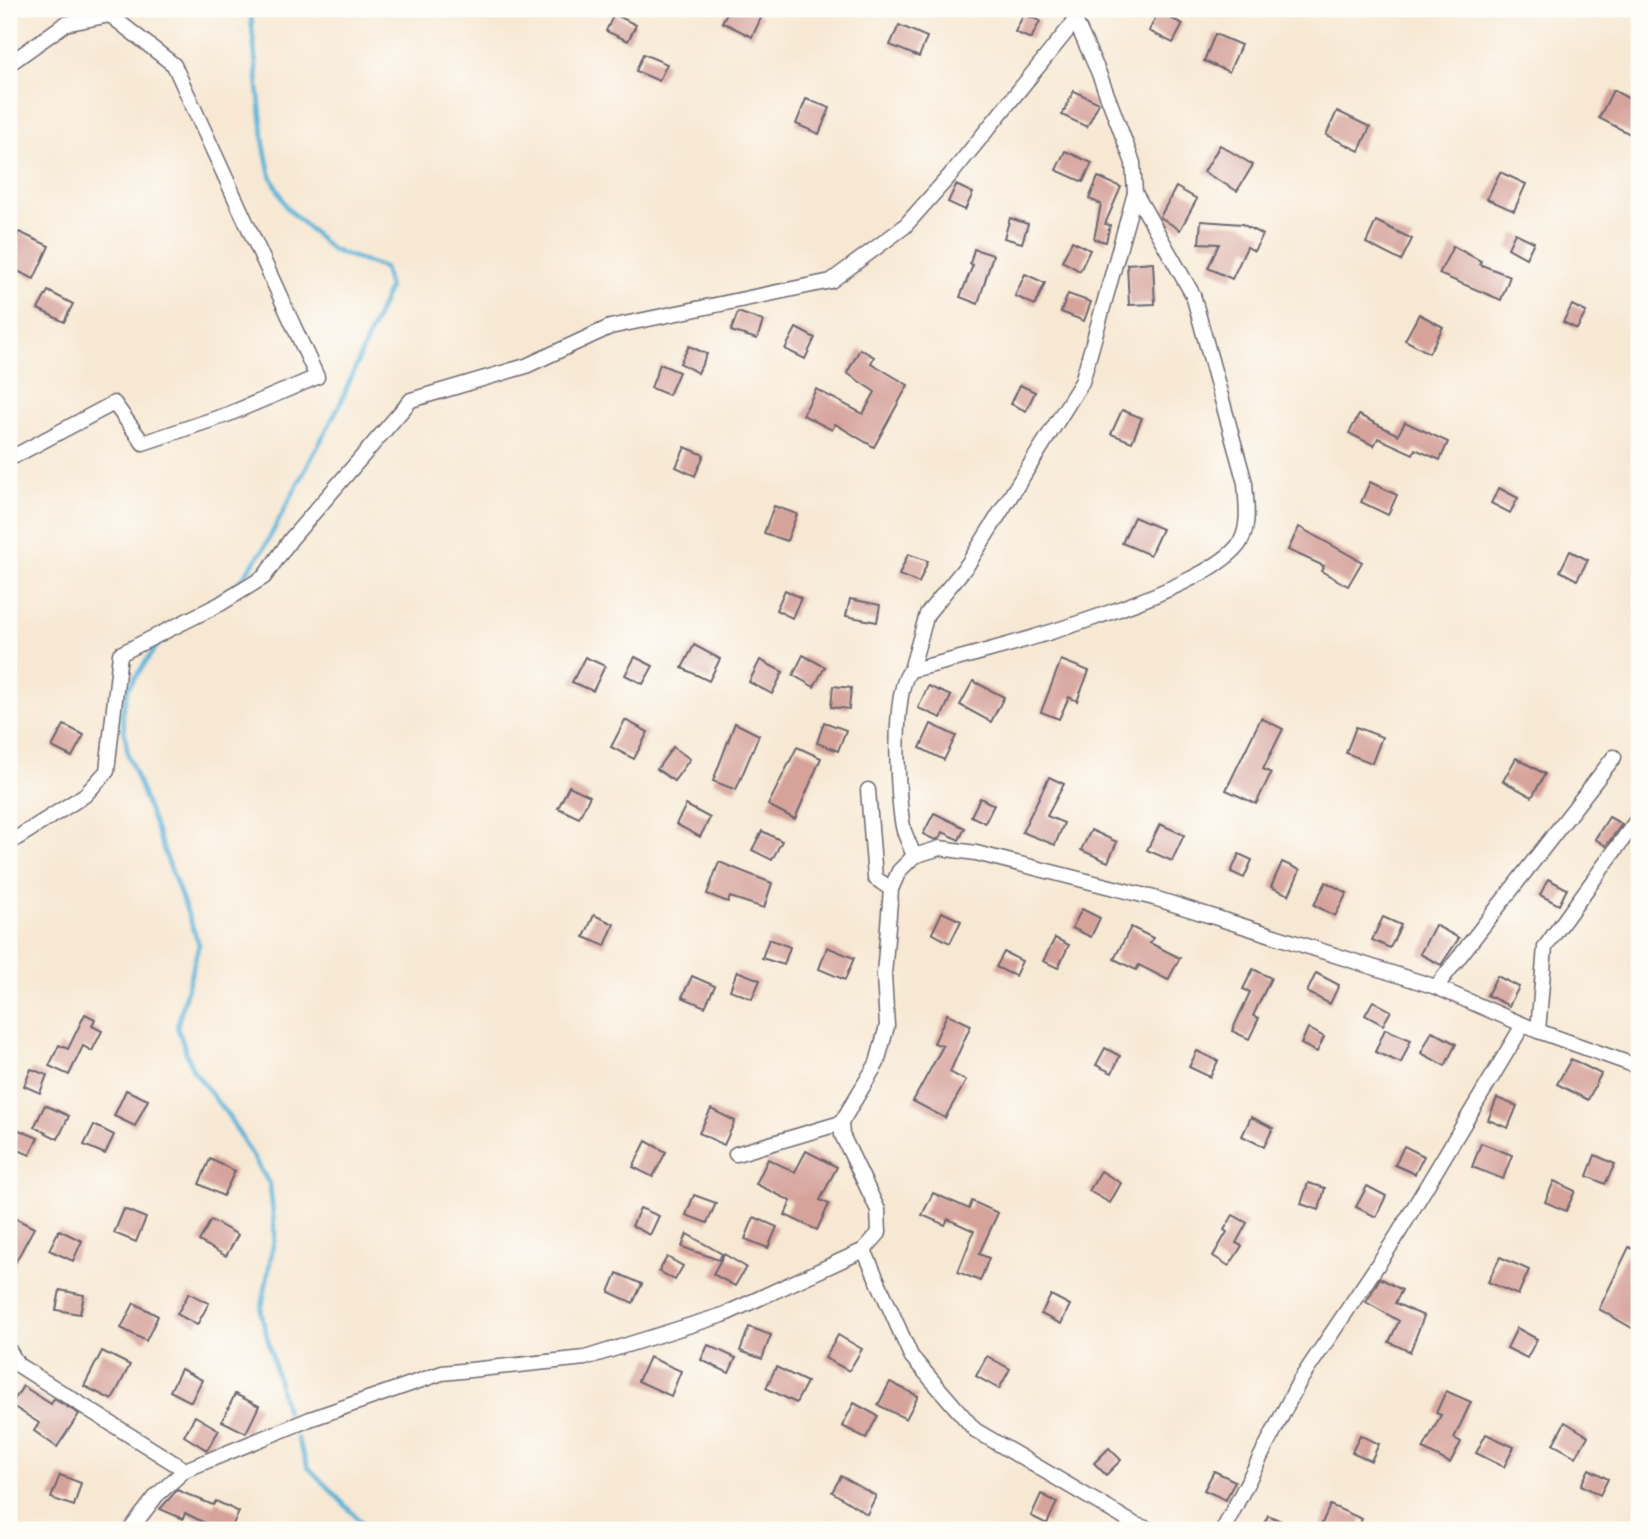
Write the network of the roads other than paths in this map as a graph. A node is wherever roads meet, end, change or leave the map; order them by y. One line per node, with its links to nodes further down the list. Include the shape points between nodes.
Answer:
1 (1072, 15): 3 (street, via 1133,163); 9 (street, via 953,172 904,227 831,281 610,327 526,366 411,400 291,539 264,578 120,654 107,771 85,795)
2 (9, 64): 4 (street, via 65,24 110,15 174,65 317,377 143,443 114,403)
3 (1135, 193): 5 (street, via 1082,382 968,564 927,614); 5 (street, via 1193,295 1244,483 1247,512 1242,539 1227,558 1106,616)
4 (9, 459)
5 (911, 670): 10 (street, via 901,687 898,719 904,829)
6 (1614, 757): 12 (street)
7 (868, 790): 11 (street, via 875,878)
8 (1639, 817): 14 (street, via 1545,947)
9 (9, 844)
10 (914, 856): 11 (street, via 899,871); 12 (street, via 940,848 1046,870 1154,898)
11 (891, 889): 16 (street, via 884,975 887,1026 877,1063)
12 (1436, 987): 13 (street)
13 (1523, 1025): 14 (street); 23 (street, via 1395,1239 1299,1382)
14 (1538, 1031): 15 (street)
15 (1639, 1067)
16 (841, 1123): 17 (street); 18 (street, via 842,1135 878,1210 879,1233)
17 (736, 1154)
18 (864, 1250): 20 (street, via 723,1315 585,1358 442,1373 310,1419); 22 (street, via 911,1356 975,1430 1136,1525)
19 (9, 1350): 20 (street, via 19,1365)
20 (185, 1470): 21 (street, via 157,1495)
21 (130, 1530)
22 (1152, 1530)
23 (1223, 1530)

